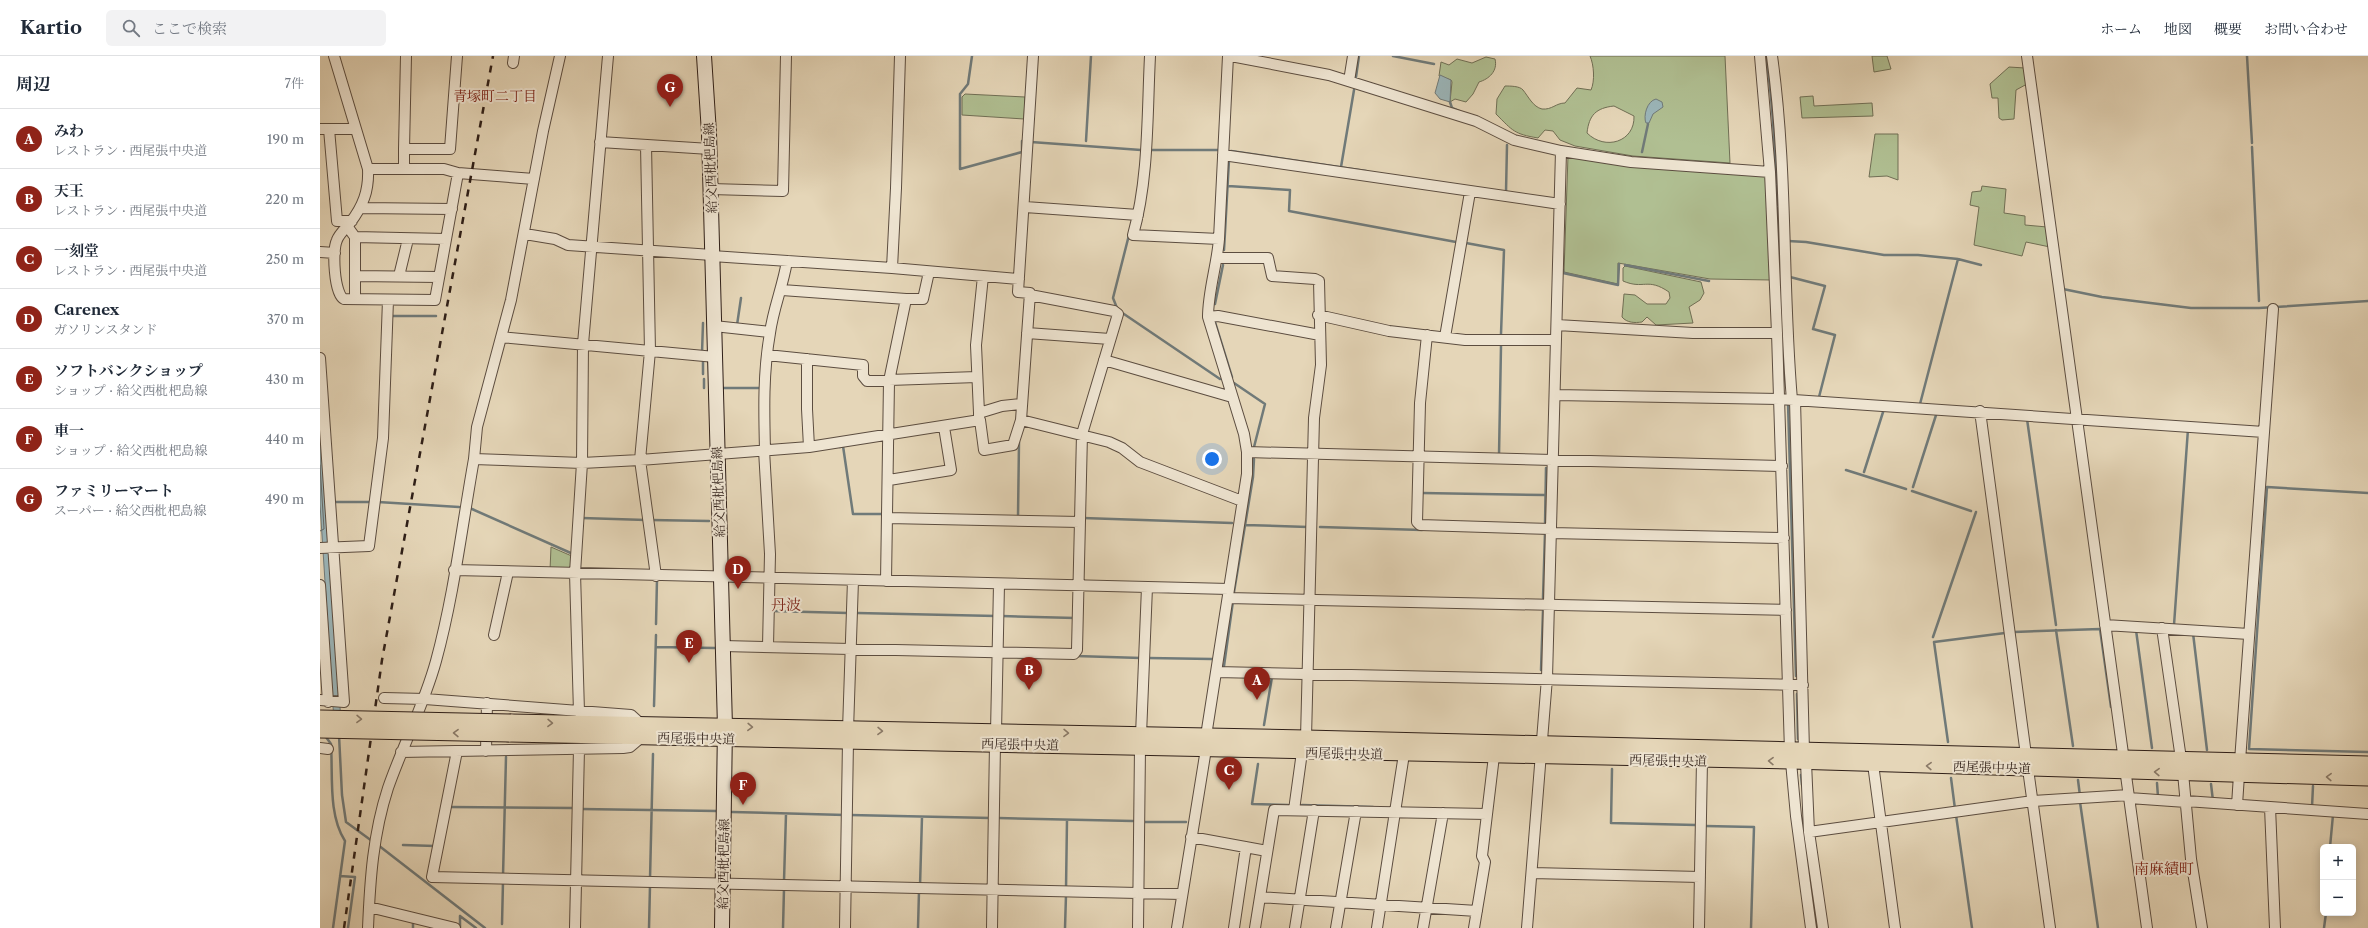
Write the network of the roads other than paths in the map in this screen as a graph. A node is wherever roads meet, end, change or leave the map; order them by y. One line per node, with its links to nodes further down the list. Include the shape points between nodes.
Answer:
1 (334, 56): 19 (street)
2 (406, 56): 22 (street)
3 (457, 56): 22 (street, via 450,149)
4 (560, 56): 30 (street)
5 (608, 56): 20 (street)
6 (704, 56): 23 (main road, 給父西枇杷島線)
7 (786, 56): 31 (street, via 783,191)
8 (900, 56): 51 (street)
9 (1033, 56): 34 (street)
10 (1150, 56): 37 (street, via 1146,150)
11 (1228, 56): 25 (street)
12 (1231, 56): 17 (street)
13 (1353, 56): 17 (street)
14 (1760, 56): 28 (street)
15 (1772, 56): 89 (street, via 1782,180 1787,340)
16 (2027, 56): 93 (street)
17 (1349, 81): 24 (street, via 1476,121 1514,140)
18 (324, 129): 19 (street); 38 (street, via 337,221)
19 (355, 129): 26 (street)
20 (600, 142): 21 (street); 44 (street)
21 (646, 145): 23 (street); 45 (street)
22 (404, 149): 27 (street)
23 (710, 149): 31 (main road, 給父西枇杷島線)
24 (1561, 151): 28 (street, via 1631,162); 33 (street)
25 (1222, 155): 32 (street); 43 (street)
26 (368, 169): 27 (street); 35 (street, via 368,183)
27 (404, 169): 29 (street)
28 (1770, 172): 70 (street)
29 (458, 173): 30 (street); 36 (street)
30 (534, 180): 39 (street)
31 (711, 189): 48 (main road, 給父西枇杷島線)
32 (1470, 192): 33 (street); 74 (street)
33 (1560, 204): 66 (street)
34 (1025, 207): 37 (street); 57 (street)
35 (361, 208): 36 (street); 38 (street)
36 (452, 209): 42 (street)
37 (1138, 215): 43 (street, via 1133,235)
38 (349, 224): 40 (street); 47 (street, via 336,240)
39 (524, 234): 44 (street, via 555,239 568,245); 73 (street, via 511,300)
40 (356, 237): 41 (street); 53 (street)
41 (408, 239): 42 (street); 54 (street)
42 (446, 240): 56 (street)
43 (1219, 240): 49 (street)
44 (592, 246): 45 (street); 77 (street)
45 (648, 251): 48 (street); 78 (street)
46 (320, 252): 47 (street)
47 (335, 253): 60 (street, via 338,293 344,299)
48 (712, 256): 50 (street); 67 (main road, 給父西枇杷島線)
49 (1218, 258): 64 (street, via 1268,258 1272,276 1319,281); 65 (street, via 1208,303)
50 (787, 262): 51 (street); 58 (street)
51 (892, 268): 52 (street)
52 (929, 272): 55 (street); 61 (street, via 923,299)
53 (355, 276): 54 (street); 60 (street)
54 (398, 276): 56 (street)
55 (983, 276): 57 (street); 84 (street, via 976,345)
56 (439, 277): 62 (street, via 435,300)
57 (1019, 279): 59 (street, via 1018,292)
58 (782, 290): 61 (street); 68 (street)
59 (1030, 295): 69 (street); 75 (street, via 1114,311 1118,314)
60 (355, 299): 62 (street)
61 (906, 299): 85 (street)
62 (388, 300): 117 (street, via 383,438 369,546)
63 (2273, 309): 96 (street)
64 (1318, 315): 71 (street); 72 (street, via 1389,331)
65 (1208, 317): 71 (street, via 1218,316); 87 (street)
66 (1557, 325): 70 (street, via 1692,333); 76 (street)
67 (714, 326): 68 (street); 80 (main road, 給父西枇杷島線)
68 (770, 332): 79 (street)
69 (1027, 333): 75 (street); 90 (street)
70 (1777, 333): 88 (street)
71 (1320, 335): 103 (street, via 1321,364 1314,418)
72 (1427, 335): 74 (street); 104 (street)
73 (500, 336): 77 (street); 105 (street, via 477,427)
74 (1446, 338): 76 (street)
75 (1110, 339): 83 (street)
76 (1556, 340): 86 (street)
77 (583, 344): 78 (street); 108 (street)
78 (650, 351): 80 (street); 106 (street)
79 (767, 355): 82 (street); 100 (street)
80 (715, 357): 102 (main road, 給父西枇杷島線)
81 (320, 358): 117 (street)
82 (807, 359): 85 (street, via 863,365 863,376 867,381); 99 (street)
83 (1104, 360): 87 (street); 97 (street)
84 (977, 378): 85 (street); 92 (street)
85 (889, 380): 98 (street)
86 (1555, 394): 88 (street); 107 (street)
87 (1232, 397): 101 (street)
88 (1780, 399): 89 (street); 109 (street)
89 (1794, 400): 91 (street); 146 (street)
90 (1022, 404): 92 (street, via 1002,406); 94 (street)
91 (1980, 411): 93 (street); 171 (street)
92 (979, 416): 94 (street, via 984,450 1013,445); 95 (street)
93 (2076, 417): 96 (street); 134 (street)
94 (1021, 420): 97 (street)
95 (944, 427): 98 (street); 110 (street, via 951,470)
96 (2264, 432): 136 (street)
97 (1082, 434): 111 (street, via 1122,448 1147,465); 113 (street)
98 (890, 435): 99 (street); 110 (street)
99 (810, 447): 100 (street)
100 (764, 450): 102 (street); 123 (street)
101 (1247, 452): 103 (street); 111 (street, via 1247,474)
102 (717, 453): 106 (street); 122 (main road, 給父西枇杷島線)
103 (1313, 454): 104 (street); 131 (street)
104 (1418, 457): 107 (street); 114 (street, via 1417,522 1420,525)
105 (474, 459): 108 (street); 118 (street)
106 (640, 460): 108 (street); 121 (street)
107 (1553, 460): 109 (street); 114 (street)
108 (582, 463): 120 (street)
109 (1782, 466): 115 (street)
110 (889, 480): 112 (street)
111 (1242, 501): 130 (street)
112 (888, 518): 113 (street); 125 (street)
113 (1080, 522): 128 (street)
114 (1551, 531): 115 (street); 132 (street)
115 (1784, 538): 133 (street)
116 (320, 548): 117 (street)
117 (332, 548): 149 (street, via 344,702)
118 (454, 570): 119 (street); 148 (street)
119 (508, 572): 120 (street); 137 (street)
120 (575, 573): 121 (street); 151 (street)
121 (656, 576): 122 (street)
122 (721, 577): 123 (street); 138 (main road, 給父西枇杷島線)
123 (770, 578): 124 (street); 139 (street)
124 (853, 580): 125 (street); 140 (street)
125 (886, 581): 126 (street)
126 (999, 584): 128 (street); 141 (street)
127 (320, 585): 149 (street)
128 (1078, 585): 129 (street); 141 (street, via 1077,650 1074,654)
129 (1148, 587): 130 (street); 159 (street)
130 (1228, 593): 131 (street); 142 (street)
131 (1310, 600): 132 (street); 143 (street)
132 (1550, 605): 133 (street); 144 (street)
133 (1786, 610): 145 (street)
134 (2105, 625): 135 (street); 173 (street)
135 (2162, 628): 136 (street); 175 (street)
136 (2249, 634): 176 (street)
137 (494, 635)
138 (723, 646): 139 (street); 156 (main road, 給父西枇杷島線)
139 (768, 646): 140 (street)
140 (851, 647): 141 (street); 157 (street)
141 (998, 651): 158 (street)
142 (1217, 672): 143 (street); 160 (street)
143 (1308, 673): 144 (street); 161 (street)
144 (1547, 678): 145 (street); 165 (street)
145 (1788, 684): 146 (street); 169 (street)
146 (1803, 685): 169 (street)
147 (384, 698): 148 (street)
148 (425, 699): 150 (street); 166 (street)
149 (326, 701)
150 (487, 703): 151 (street); 164 (street)
151 (579, 712): 155 (street, via 631,715)
152 (320, 718): 153 (main road, 西尾張中央道, one-way to 153, bridge)
153 (510, 728): 154 (main road, 西尾張中央道, one-way to 154, bridge); 155 (main road, 西尾張中央道)
154 (320, 730)
155 (643, 731): 156 (main road, 西尾張中央道); 162 (street, via 630,747)
156 (725, 732): 157 (main road, 西尾張中央道); 198 (main road, 給父西枇杷島線)
157 (848, 735): 158 (main road, 西尾張中央道); 199 (street)
158 (995, 738): 159 (main road, 西尾張中央道); 200 (street)
159 (1141, 741): 160 (main road, 西尾張中央道); 201 (street)
160 (1206, 743): 161 (main road, 西尾張中央道); 192 (street)
161 (1304, 745): 165 (main road, 西尾張中央道); 167 (main road, 西尾張中央道); 183 (street)
162 (578, 748): 164 (street); 197 (street)
163 (457, 751): 164 (street); 166 (street); 197 (street, via 432,878)
164 (486, 751)
165 (1542, 751): 168 (main road, 西尾張中央道); 169 (main road, 西尾張中央道); 170 (main road, 西尾張中央道); 195 (street)
166 (401, 752): 207 (street, via 376,835)
167 (1404, 754): 168 (main road, 西尾張中央道); 186 (street)
168 (1494, 756): 188 (street)
169 (1798, 756): 170 (main road, 西尾張中央道, one-way to 170); 171 (main road, 西尾張中央道); 172 (main road, 西尾張中央道); 191 (street); 227 (street, via 1796,816)
170 (1702, 760): 196 (street)
171 (2027, 762): 172 (main road, 西尾張中央道, one-way to 172); 173 (main road, 西尾張中央道); 179 (street)
172 (1873, 764): 190 (street)
173 (2124, 764): 175 (main road, 西尾張中央道); 178 (street)
174 (2368, 764): 176 (main road, 西尾張中央道)
175 (2182, 766): 176 (main road, 西尾張中央道); 180 (street)
176 (2240, 768): 177 (main road, 西尾張中央道, one-way to 176); 181 (street)
177 (2368, 778)
178 (2129, 797): 179 (street); 180 (street); 231 (street)
179 (2033, 801): 190 (street); 230 (street)
180 (2186, 802): 181 (street); 232 (street, via 2191,859)
181 (2237, 805): 182 (street)
182 (2270, 807): 189 (street); 233 (street)
183 (1294, 810): 184 (street); 194 (street, via 1274,810)
184 (1314, 810): 185 (street); 204 (street)
185 (1356, 811): 186 (street); 205 (street)
186 (1395, 811): 187 (street); 206 (street)
187 (1443, 813): 188 (street); 208 (street)
188 (1487, 814): 209 (street, via 1482,856 1485,862)
189 (2368, 814)
190 (1881, 822): 191 (street); 229 (street)
191 (1810, 832): 228 (street)
192 (1191, 837): 193 (street); 202 (street)
193 (1246, 847): 194 (street); 218 (street)
194 (1267, 851): 203 (street)
195 (1532, 873): 196 (street); 225 (street)
196 (1700, 877): 226 (street)
197 (576, 881): 198 (street); 212 (street)
198 (723, 884): 199 (street); 213 (main road, 給父西枇杷島線)
199 (846, 887): 200 (street); 214 (street)
200 (993, 890): 201 (street); 215 (street)
201 (1138, 893): 202 (street); 216 (street)
202 (1182, 894): 217 (street)
203 (1260, 897): 204 (street); 219 (street)
204 (1300, 899): 205 (street); 220 (street)
205 (1341, 902): 206 (street); 221 (street)
206 (1381, 904): 208 (street); 222 (street)
207 (369, 907): 210 (street); 211 (street)
208 (1426, 907): 209 (street); 223 (street)
209 (1477, 911): 224 (street)
210 (368, 928)
211 (455, 928)
212 (575, 928)
213 (722, 928)
214 (845, 928)
215 (992, 928)
216 (1138, 928)
217 (1177, 928)
218 (1234, 928)
219 (1255, 928)
220 (1295, 928)
221 (1336, 928)
222 (1377, 928)
223 (1423, 928)
224 (1474, 928)
225 (1527, 928)
226 (1699, 928)
227 (1811, 928)
228 (1823, 928)
229 (1895, 928)
230 (2050, 928)
231 (2148, 928)
232 (2202, 928)
233 (2275, 928)

